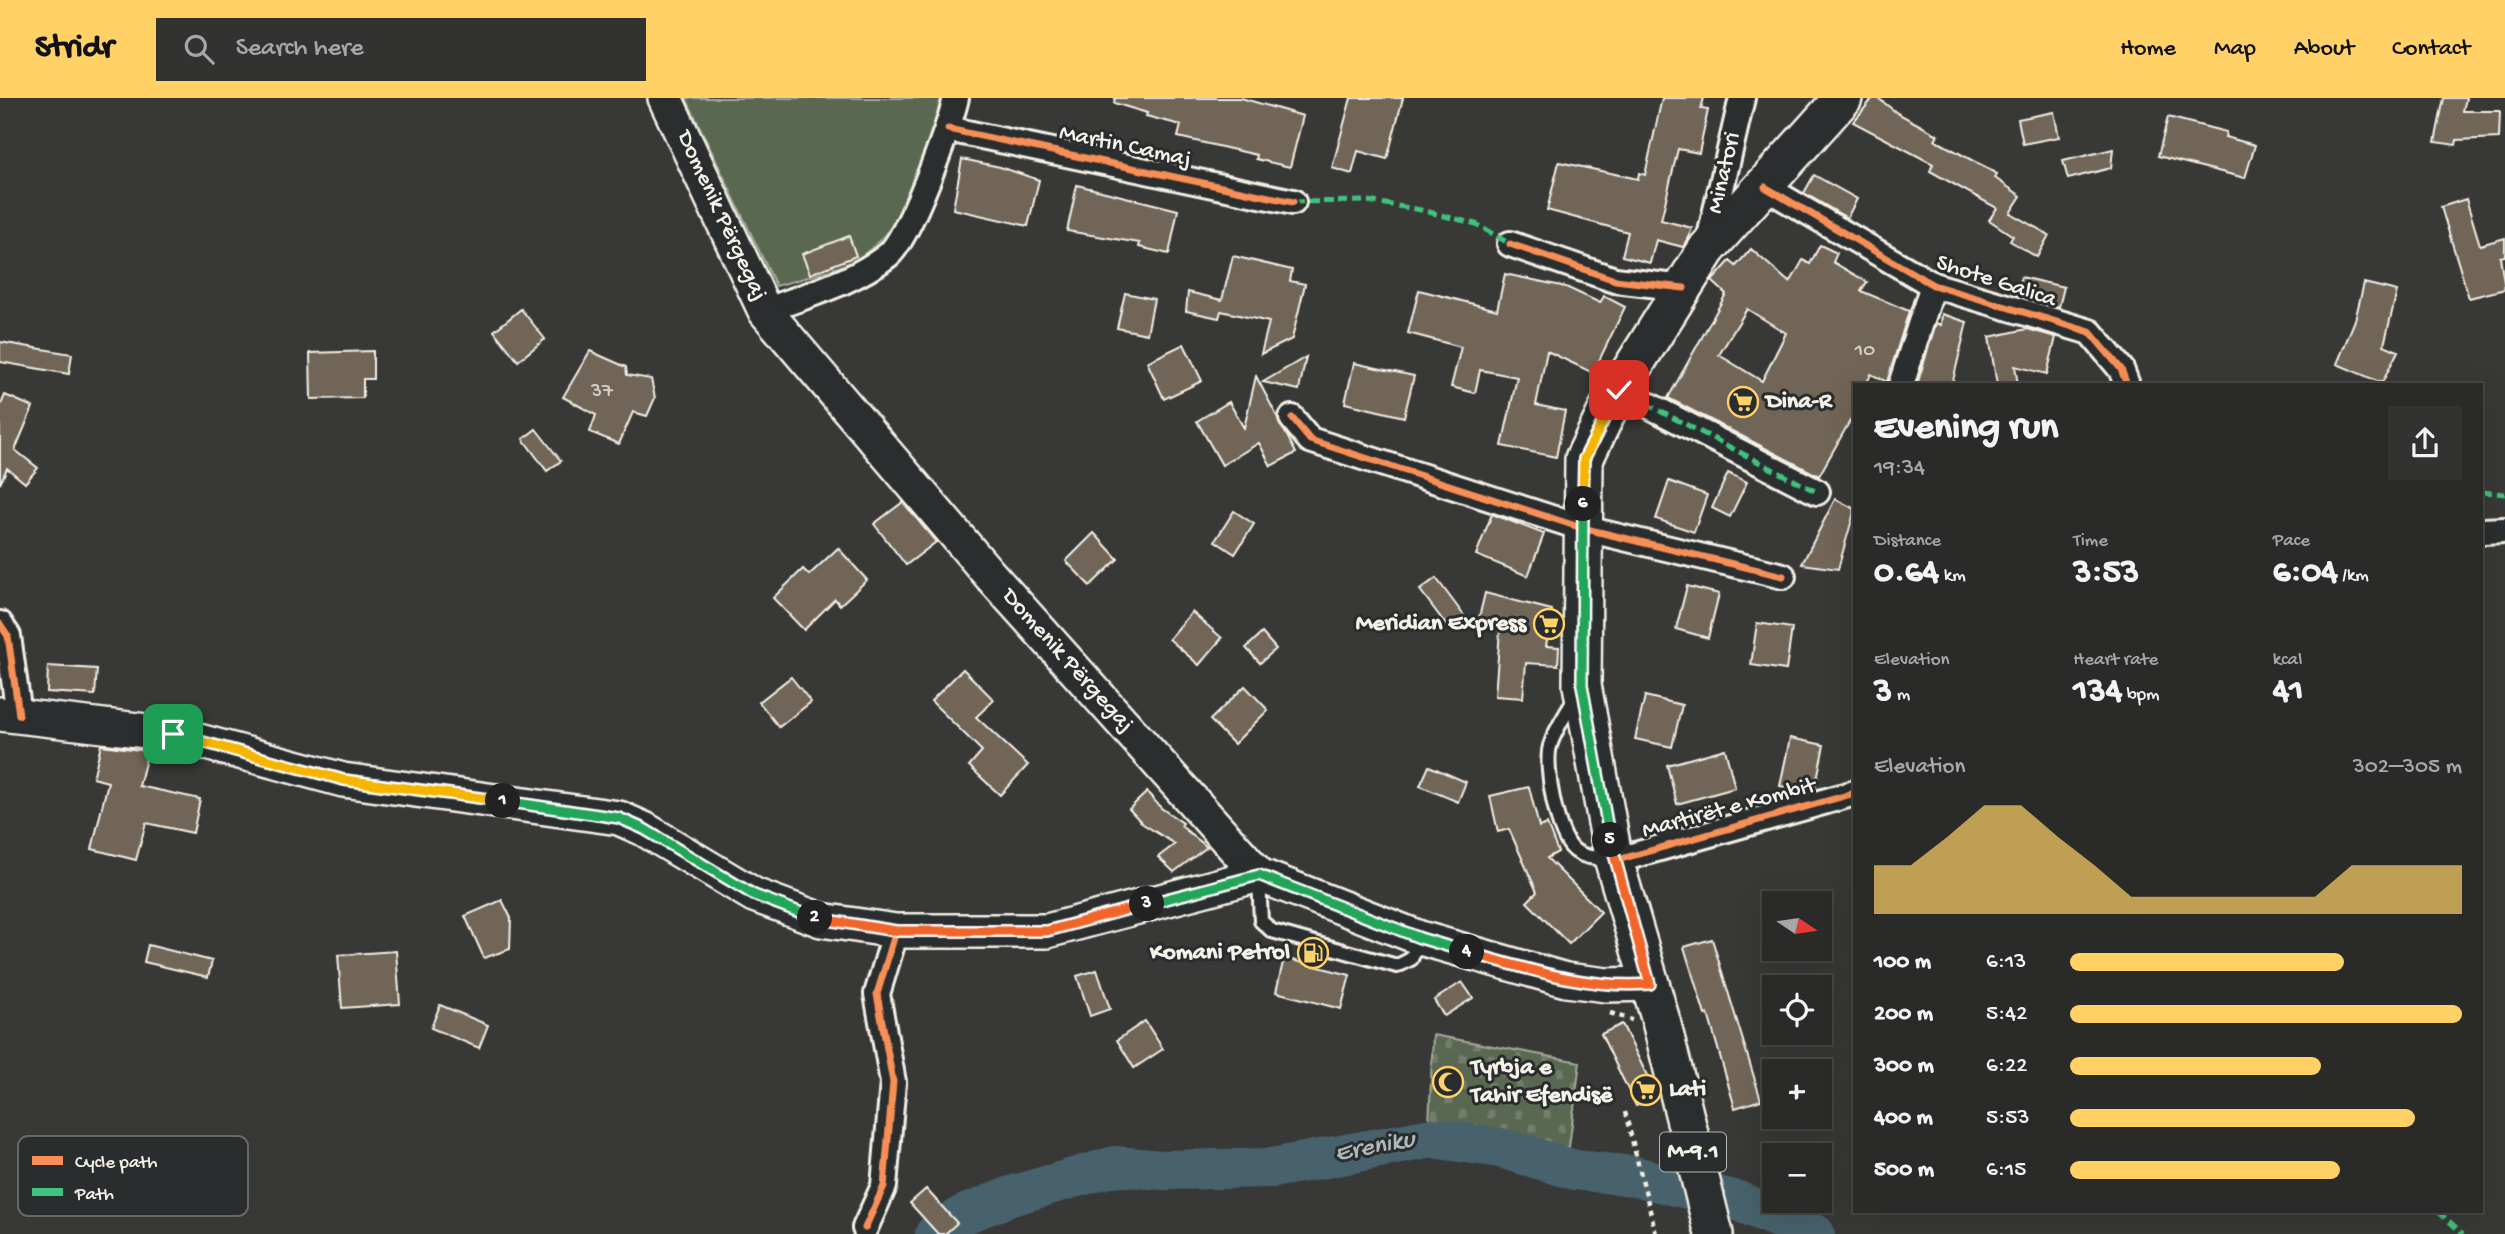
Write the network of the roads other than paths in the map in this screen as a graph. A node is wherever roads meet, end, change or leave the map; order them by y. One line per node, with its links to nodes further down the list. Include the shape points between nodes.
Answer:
1 (665, 98): 12 (main road, Domenik Përgegaj)
2 (956, 98): 5 (street)
3 (1742, 98): 9 (street, Minatori)
4 (1843, 98): 6 (main road, Martirët e Kombit / M-9.1)
5 (948, 129): 7 (street, Martin Camaj); 12 (street, via 890,254 845,280)
6 (1765, 187): 9 (main road, Martirët e Kombit / M-9.1); 10 (street, Shote Galica)
7 (1293, 202)
8 (1510, 244): 11 (street, via 1615,280)
9 (1707, 249): 11 (main road, Martirët e Kombit / M-9.1)
10 (1933, 285): 13 (street, Shote Galica); 14 (street, Shote Galica, via 2090,332 2121,369)
11 (1684, 288): 15 (main road, Martirët e Kombit / M-9.1)
12 (765, 311): 26 (main road, Domenik Përgegaj, via 990,575)
13 (1902, 383)
14 (2126, 383)
15 (1619, 390): 17 (street); 18 (main road, Martirët e Kombit / M-9.1, via 1584,459)
16 (1292, 418): 18 (street, via 1310,440)
17 (1816, 492)
18 (1582, 528): 21 (street); 25 (main road, Martirët e Kombit / M-9.1, via 1582,685)
19 (2505, 530): 20 (street)
20 (2483, 531)
21 (1783, 576)
22 (0, 624): 23 (street, via 8,636)
23 (10, 715): 27 (main road, via 173,734 344,780 619,818 754,895 821,920)
24 (1853, 794): 25 (street, Martirët e Kombit)
25 (1614, 861): 29 (main road, Martirët e Kombit / M-9.1)
26 (1259, 875): 27 (main road, via 1047,931); 28 (main road, Domenik Përgegaj); 28 (lane, via 1260,916 1272,931 1397,965 1411,959)
27 (896, 931): 30 (street, via 877,994 893,1082 884,1186)
28 (1420, 938): 29 (main road, Domenik Përgegaj, via 1566,980)
29 (1650, 984): 31 (main road, M-9.1)
30 (866, 1228)
31 (1714, 1234)

